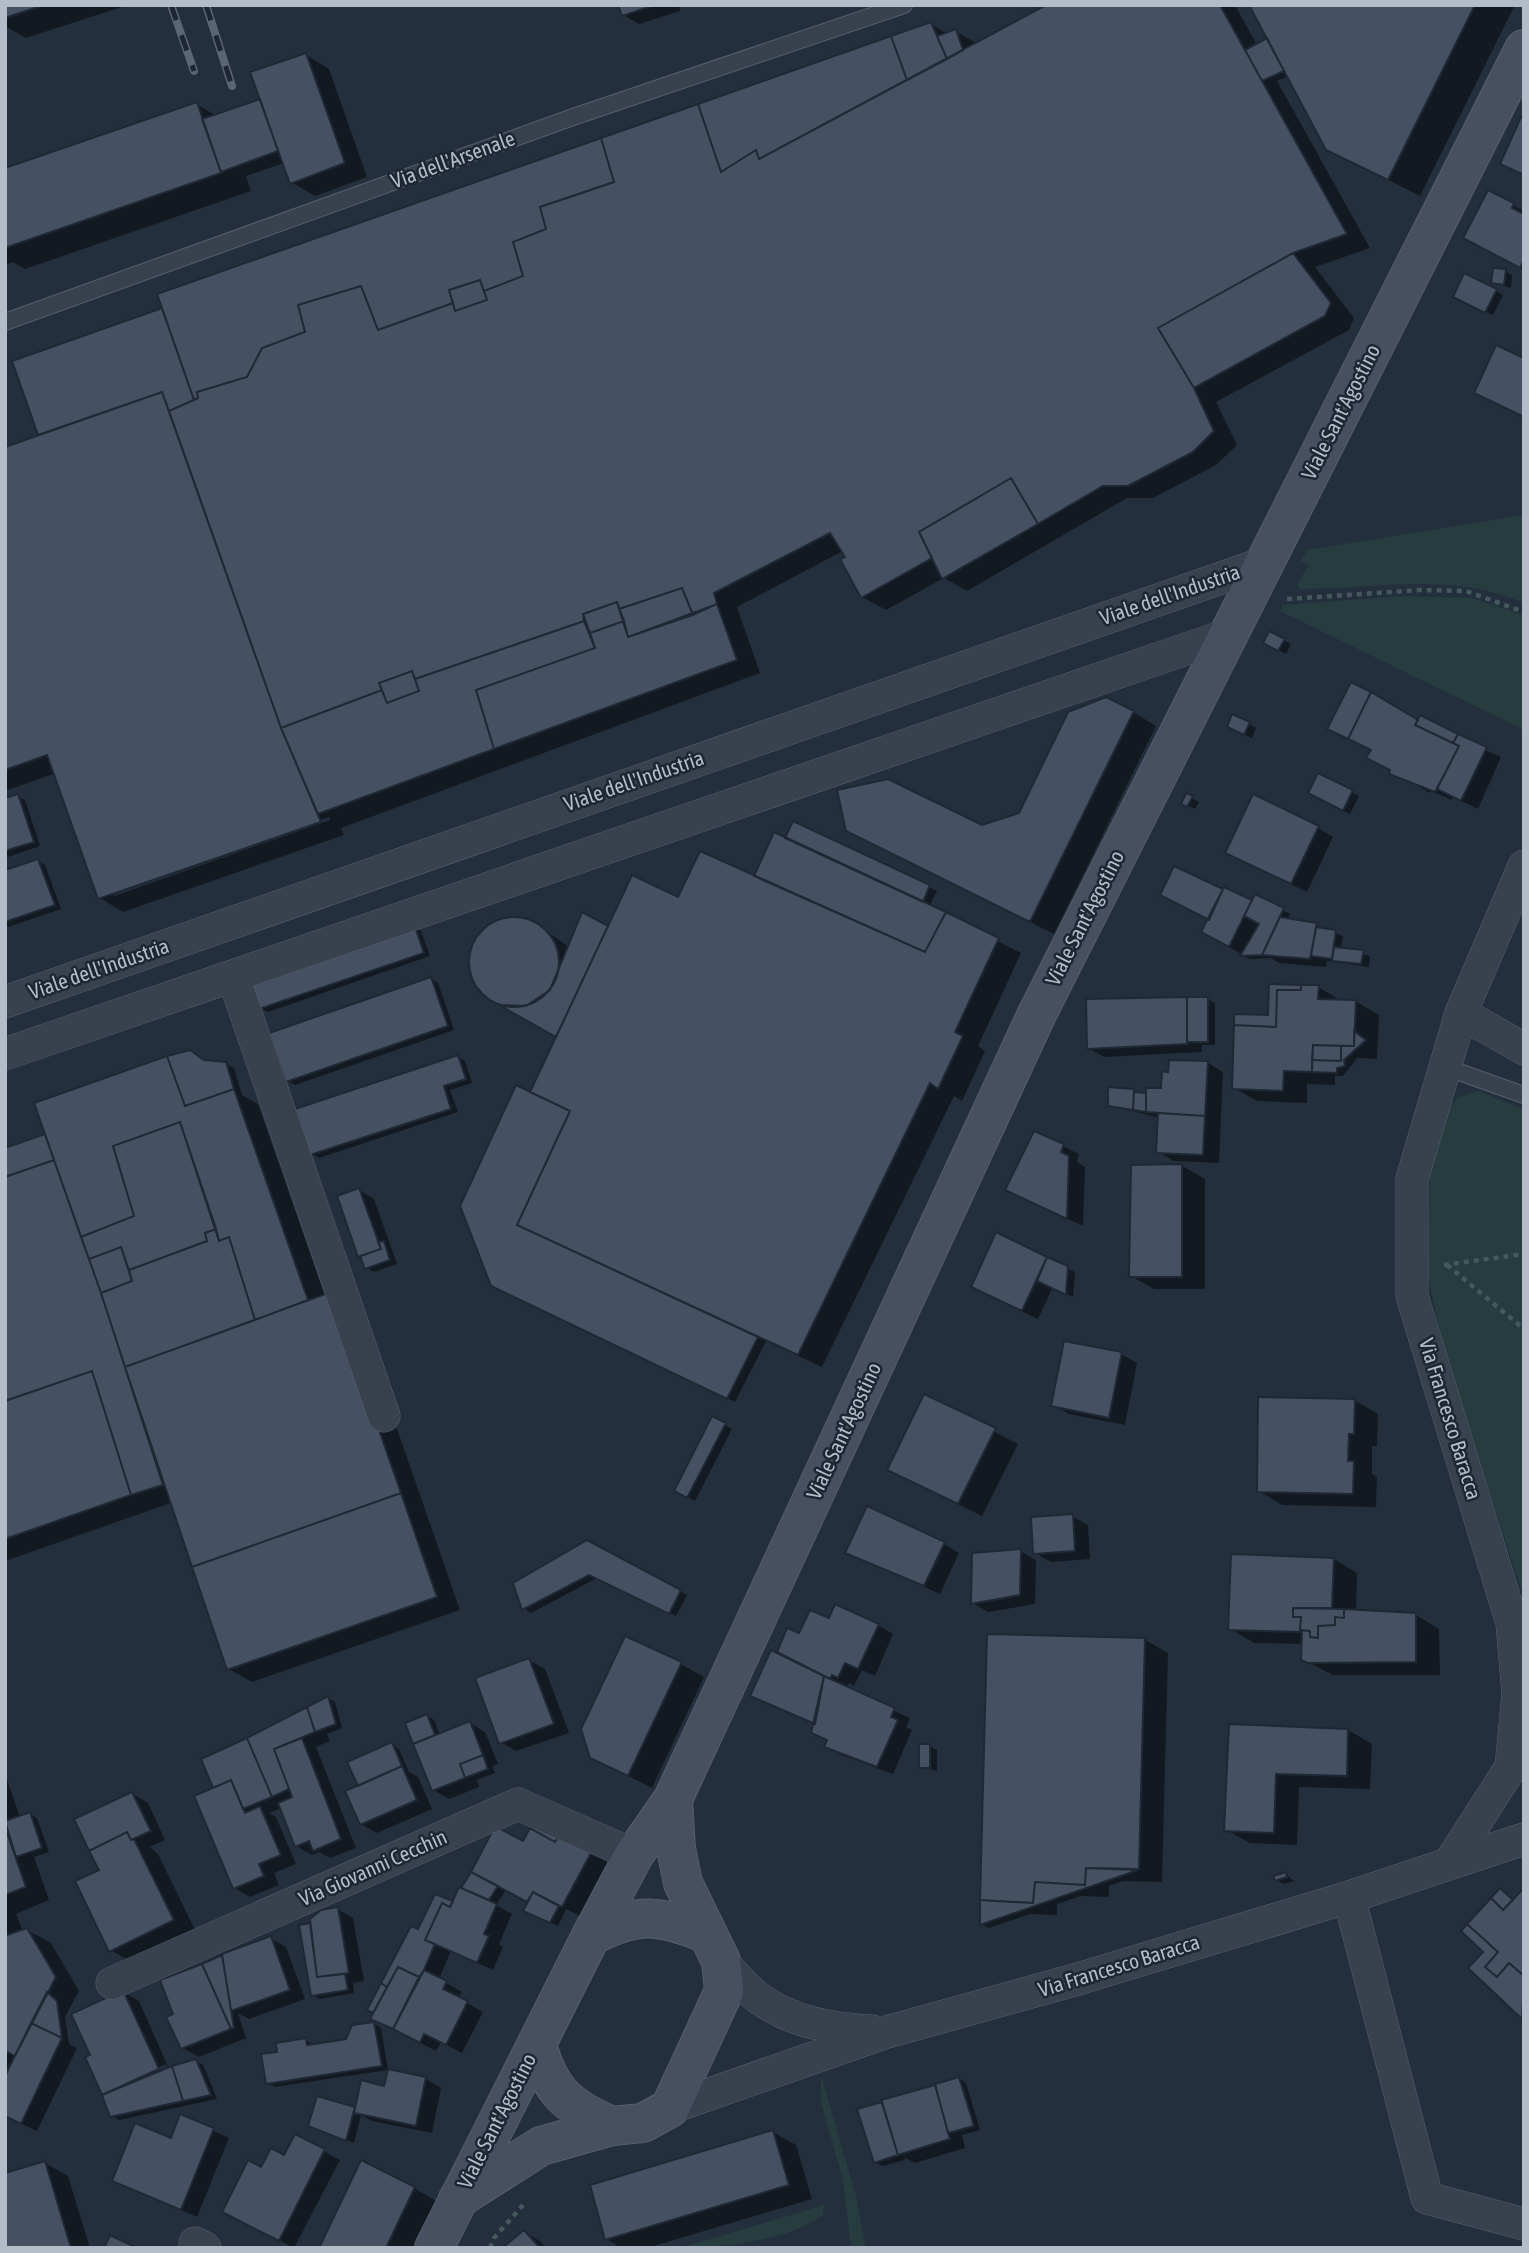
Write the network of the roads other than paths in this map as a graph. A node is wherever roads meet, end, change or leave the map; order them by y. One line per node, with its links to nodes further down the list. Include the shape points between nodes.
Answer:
1 (904, 5): 3 (lane, Via dell'Arsenale, via 560,121)
2 (1524, 49): 4 (main road, Viale Sant'Agostino)
3 (5, 322)
4 (1264, 563): 5 (main road, Viale Sant'Agostino); 8 (street, Viale dell'Industria)
5 (1227, 635): 7 (street); 16 (main road, Viale Sant'Agostino, via 1036,1016)
6 (1524, 866): 9 (street, Via Francesco Baracca)
7 (233, 976): 11 (street); 14 (street)
8 (5, 1002)
9 (1461, 1013): 10 (street); 12 (street, Via Francesco Baracca)
10 (1524, 1049)
11 (5, 1054)
12 (1445, 1067): 13 (lane); 15 (street, Via Francesco Baracca, via 1412,1179 1412,1296 1512,1623)
13 (1524, 1095)
14 (384, 1416)
15 (1521, 1701): 19 (street, Via Francesco Baracca, via 1511,1767)
16 (673, 1799): 18 (main road, Viale Sant'Agostino); 22 (main road, Viale Sant'Agostino, via 683,1883)
17 (1524, 1839): 19 (street)
18 (635, 1855): 21 (main road, Viale Sant'Agostino); 23 (street, Via Giovanni Cecchin, via 518,1804)
19 (1449, 1864): 20 (street, Via Francesco Baracca)
20 (1349, 1897): 24 (street, Via Francesco Baracca); 29 (street, via 1427,2198)
21 (591, 1936): 22 (main road, via 642,1916 677,1922); 25 (main road, Viale Sant'Agostino)
22 (715, 1948): 24 (street, Via Francesco Baracca, via 756,1996 792,2016 834,2029); 26 (main road, Viale Sant'Agostino, via 724,1991)
23 (112, 1983)
24 (887, 2032): 26 (street, Via Francesco Baracca)
25 (537, 2044): 27 (main road, Viale Sant'Agostino, via 543,2069 565,2100); 28 (main road, Viale Sant'Agostino)
26 (670, 2108): 27 (main road, Viale Sant'Agostino, via 643,2123)
27 (612, 2126): 28 (main road, Viale Sant'Agostino, via 541,2147)
28 (458, 2199): 30 (main road, Viale Sant'Agostino)
29 (1524, 2224)
30 (434, 2248)

